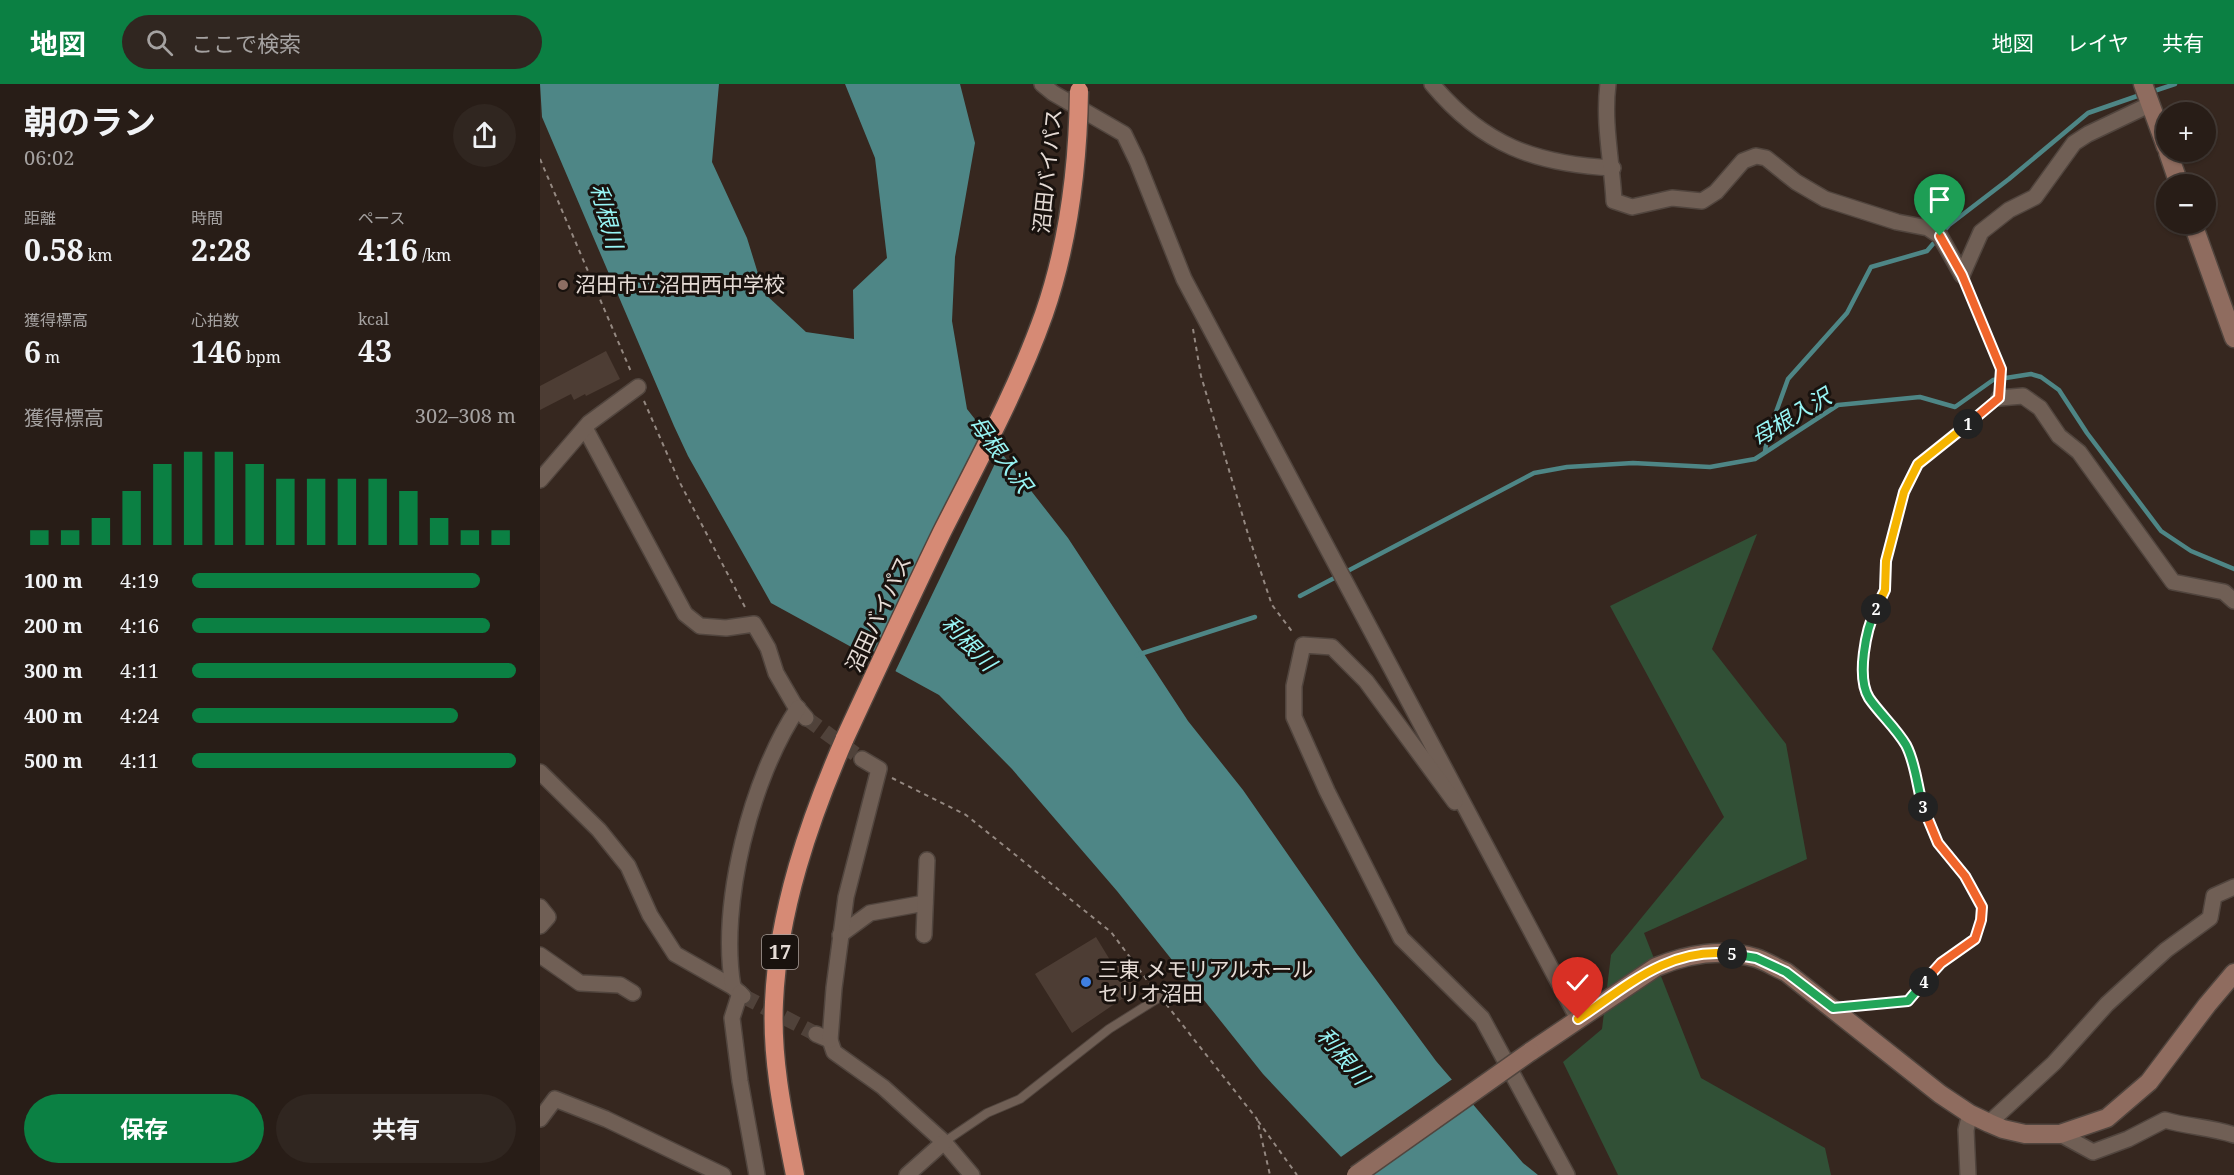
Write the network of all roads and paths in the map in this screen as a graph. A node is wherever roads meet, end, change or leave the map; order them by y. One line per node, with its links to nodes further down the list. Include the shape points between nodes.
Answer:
1 (1042, 84): 23 (street, via 1124,134 1184,279)
2 (1432, 84): 8 (street, via 1462,117 1489,137 1521,152 1582,166)
3 (1608, 84): 8 (street, via 1605,107)
4 (2143, 84): 6 (street)
5 (1079, 87): 47 (highway, 沼田バイパス / 17, bridge, via 1079,138 1070,210 1044,314 1013,390 845,738 826,782 788,906 774,1004 777,1068)
6 (2151, 104): 7 (street); 10 (street, via 2074,143 2035,197 2009,210 1981,232)
7 (2156, 118)
8 (1613, 168): 10 (street, via 1614,201 1632,207 1672,198 1702,201 1716,192 1743,161 1756,156 1766,158 1796,183 1825,199 1928,228 1940,236)
9 (2197, 234): 11 (street)
10 (1962, 275): 15 (path, via 2001,369)
11 (2230, 320): 13 (street)
12 (1192, 322): 19 (path, via 1201,376 1272,606)
13 (2234, 338)
14 (638, 387): 16 (street)
15 (1999, 398): 18 (street, via 2023,396 2040,408 2059,436 2079,452 2173,582 2224,592); 36 (path, via 1918,464 1904,492 1886,561 1885,590 1868,632 1863,672 1868,696 1906,745 1922,806 1938,843 1965,876 1982,907 1981,920 1975,939 1941,963 1908,1001)
16 (585, 428): 17 (street); 33 (street, via 686,614 700,626 754,624 768,648 776,674 802,713 786,726 755,796 740,854 729,963)
17 (540, 480)
18 (2234, 601)
19 (1304, 645): 23 (street, via 1332,647 1366,681); 53 (street, via 1294,686 1294,717 1327,791 1401,938 1482,1018)
20 (861, 759): 21 (street)
21 (879, 769): 29 (street); 35 (path, via 966,815 1111,932)
22 (540, 772): 33 (street, via 599,830 628,866 675,954)
23 (1481, 837): 37 (street)
24 (927, 860): 26 (street)
25 (2234, 887): 41 (street, via 2214,896 2210,918 2166,950 2107,1004 2054,1063)
26 (925, 903): 29 (street, via 870,913); 30 (street)
27 (540, 907): 28 (street, via 548,917)
28 (540, 926)
29 (840, 935): 44 (street, via 823,1037 834,1052 883,1087)
30 (924, 935)
31 (540, 955): 34 (street, via 580,982 620,985)
32 (2234, 973): 42 (street, via 2149,1082 2107,1118)
33 (738, 992): 46 (street, via 732,1018)
34 (633, 993)
35 (1160, 997): 40 (path); 44 (lane, via 1109,1029 1020,1099 987,1113)
36 (1833, 1008): 37 (street, via 1786,972 1756,958 1701,954 1656,967); 38 (street)
37 (1578, 1019): 52 (street, bridge)
38 (1970, 1114): 41 (street); 54 (street, via 1966,1130)
39 (540, 1119): 45 (street, via 555,1099)
40 (1257, 1119): 50 (path); 51 (path)
41 (1989, 1123): 42 (street, via 2025,1134)
42 (2060, 1134): 43 (street, via 2092,1152 2165,1120)
43 (2234, 1135)
44 (944, 1142): 48 (street); 49 (street)
45 (723, 1175)
46 (757, 1175)
47 (795, 1175)
48 (907, 1175)
49 (972, 1175)
50 (1270, 1175)
51 (1297, 1175)
52 (1356, 1175)
53 (1567, 1175)
54 (1968, 1175)

